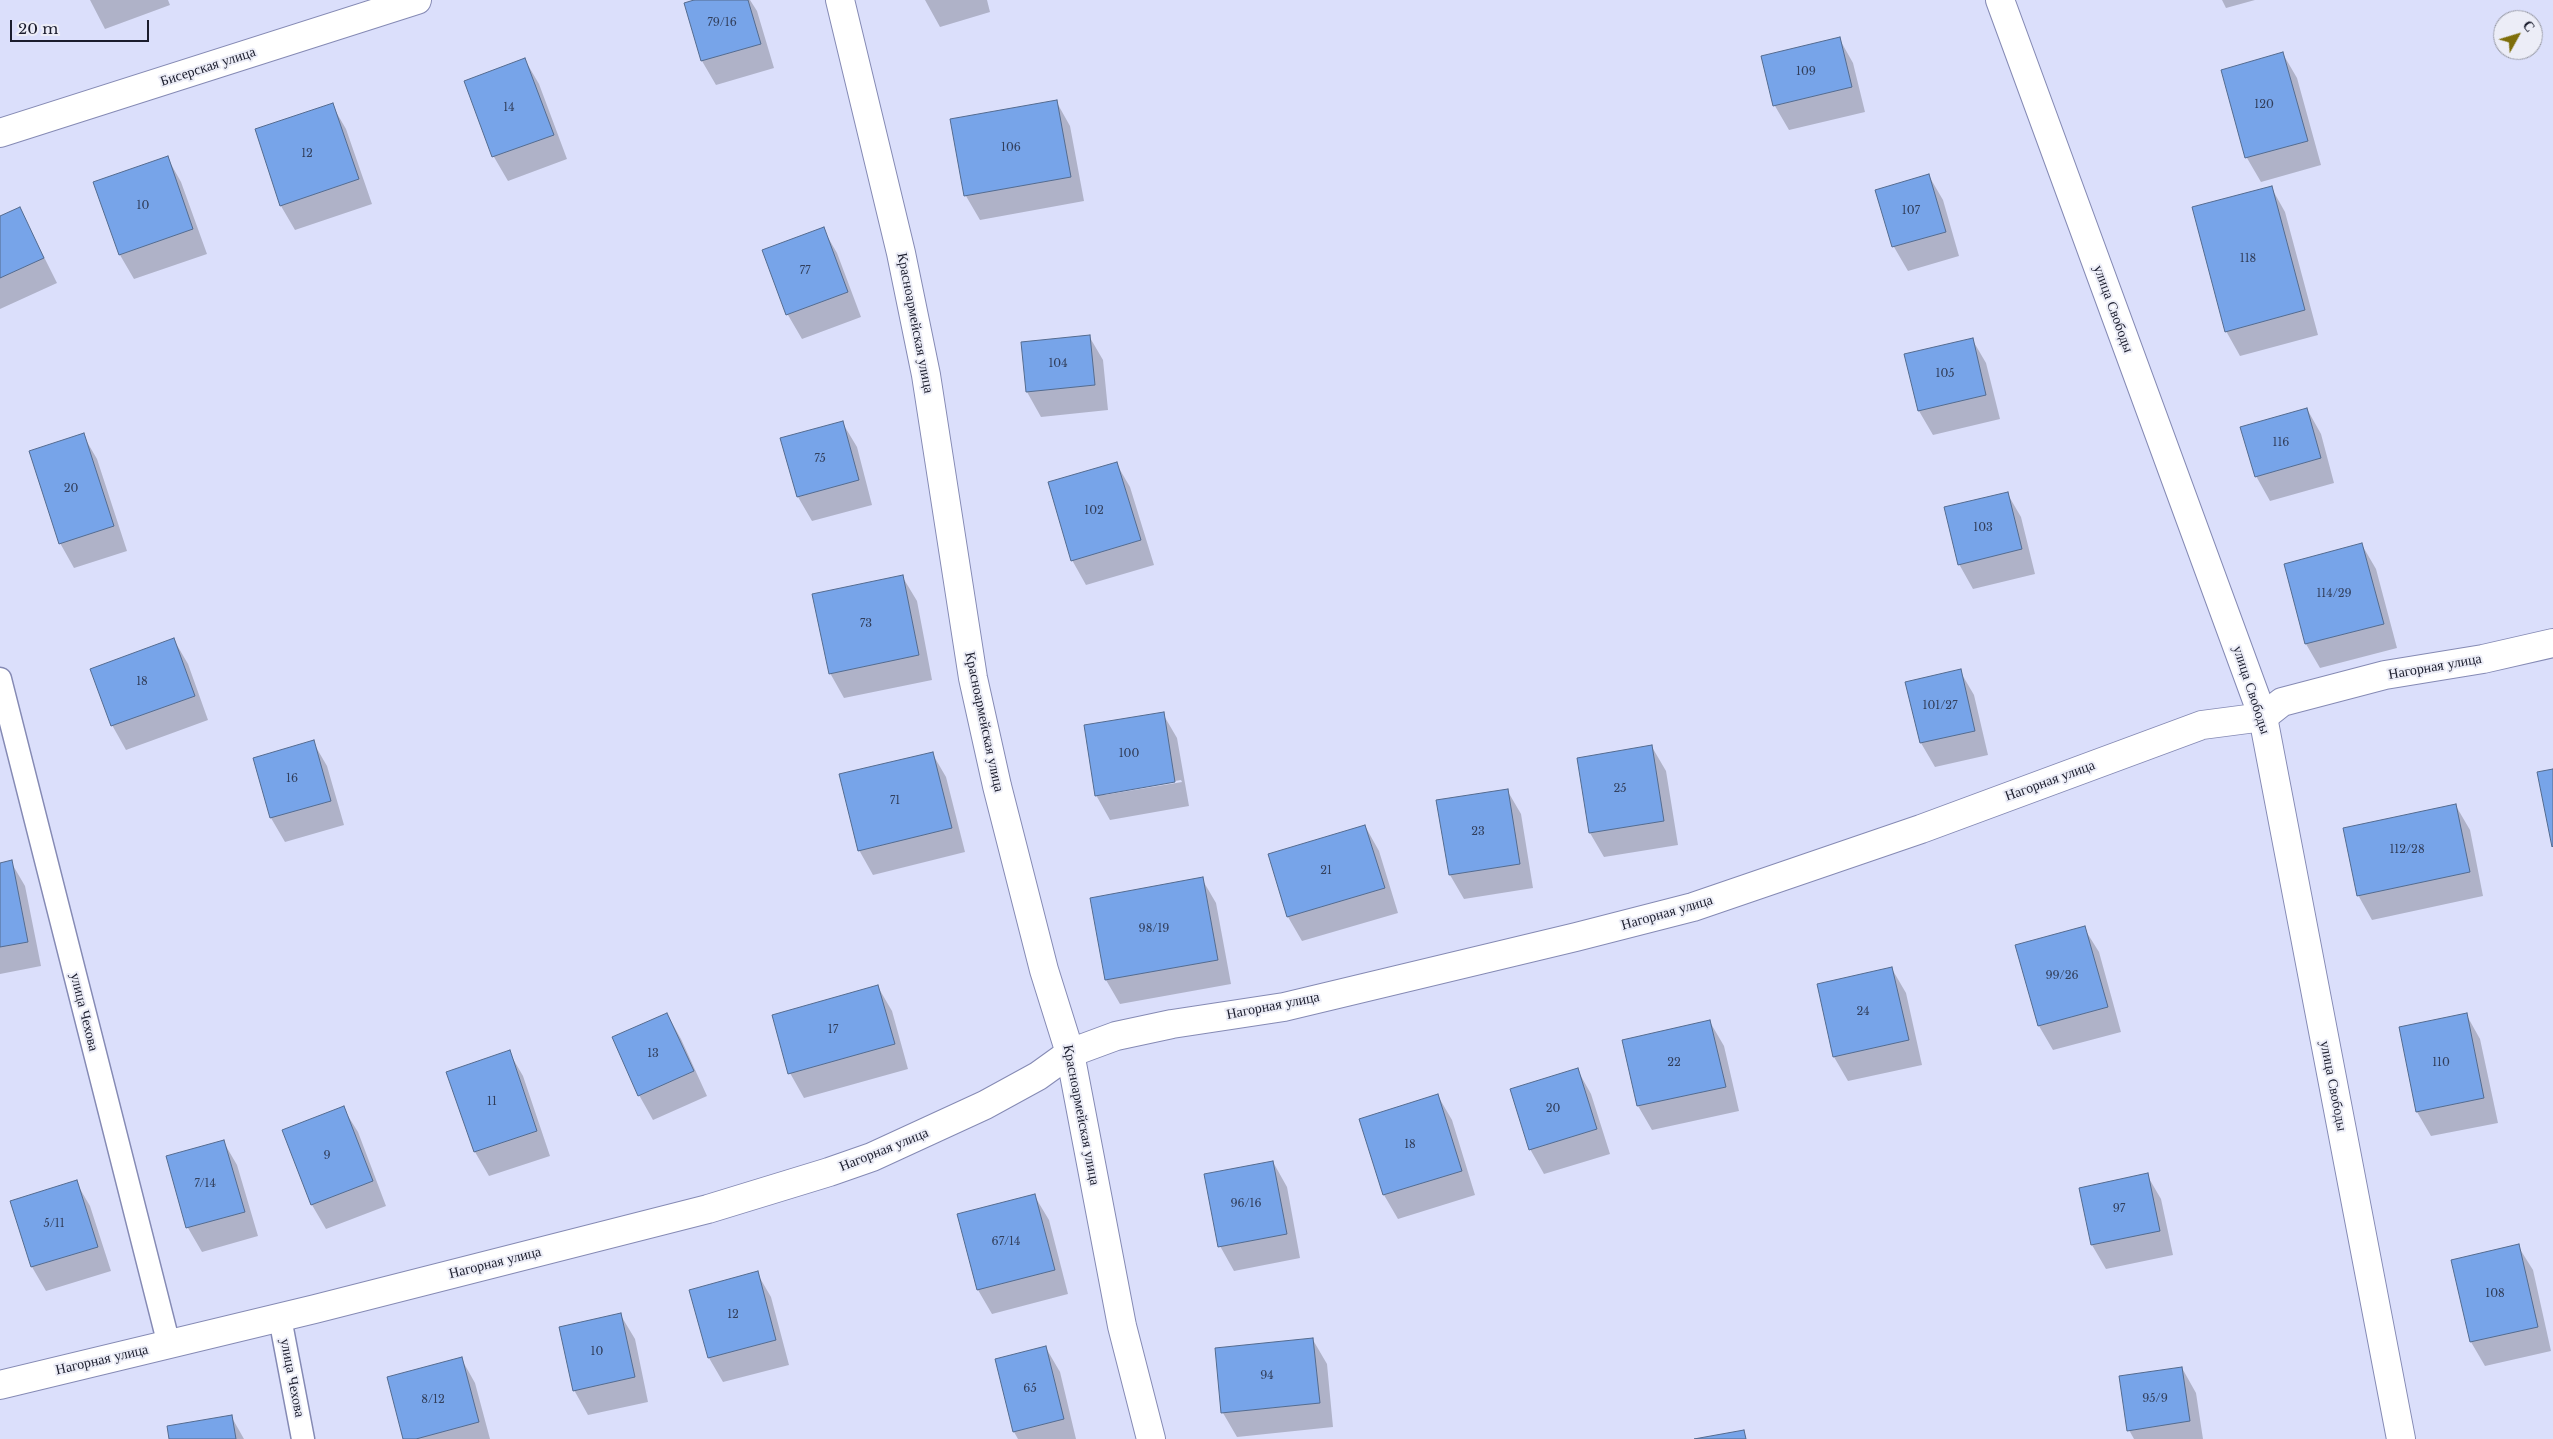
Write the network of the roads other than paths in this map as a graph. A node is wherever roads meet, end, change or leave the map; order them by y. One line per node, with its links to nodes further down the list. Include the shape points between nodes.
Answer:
1 (416, 0): 4 (street, Бисерская улица)
2 (840, 0): 8 (street, Красноармейская улица, via 901,253 926,375 973,678 1039,950)
3 (2000, 0): 7 (street, улица Свободы)
4 (0, 133)
5 (2553, 644): 7 (street, Нагорная улица, via 2385,675 2282,702)
6 (0, 679): 10 (lane, улица Чехова)
7 (2263, 716): 8 (street, Нагорная улица, via 2202,725 1921,829 1693,907 1284,1007 1116,1036); 14 (street, улица Свободы)
8 (1070, 1052): 9 (street, Нагорная улица, via 1038,1076 985,1105 829,1172 708,1208); 13 (street, Красноармейская улица, via 1122,1326)
9 (280, 1318): 10 (street, Нагорная улица); 12 (lane, улица Чехова)
10 (169, 1345): 11 (street, Нагорная улица)
11 (0, 1385)
12 (304, 1439)
13 (1151, 1439)
14 (2401, 1439)

